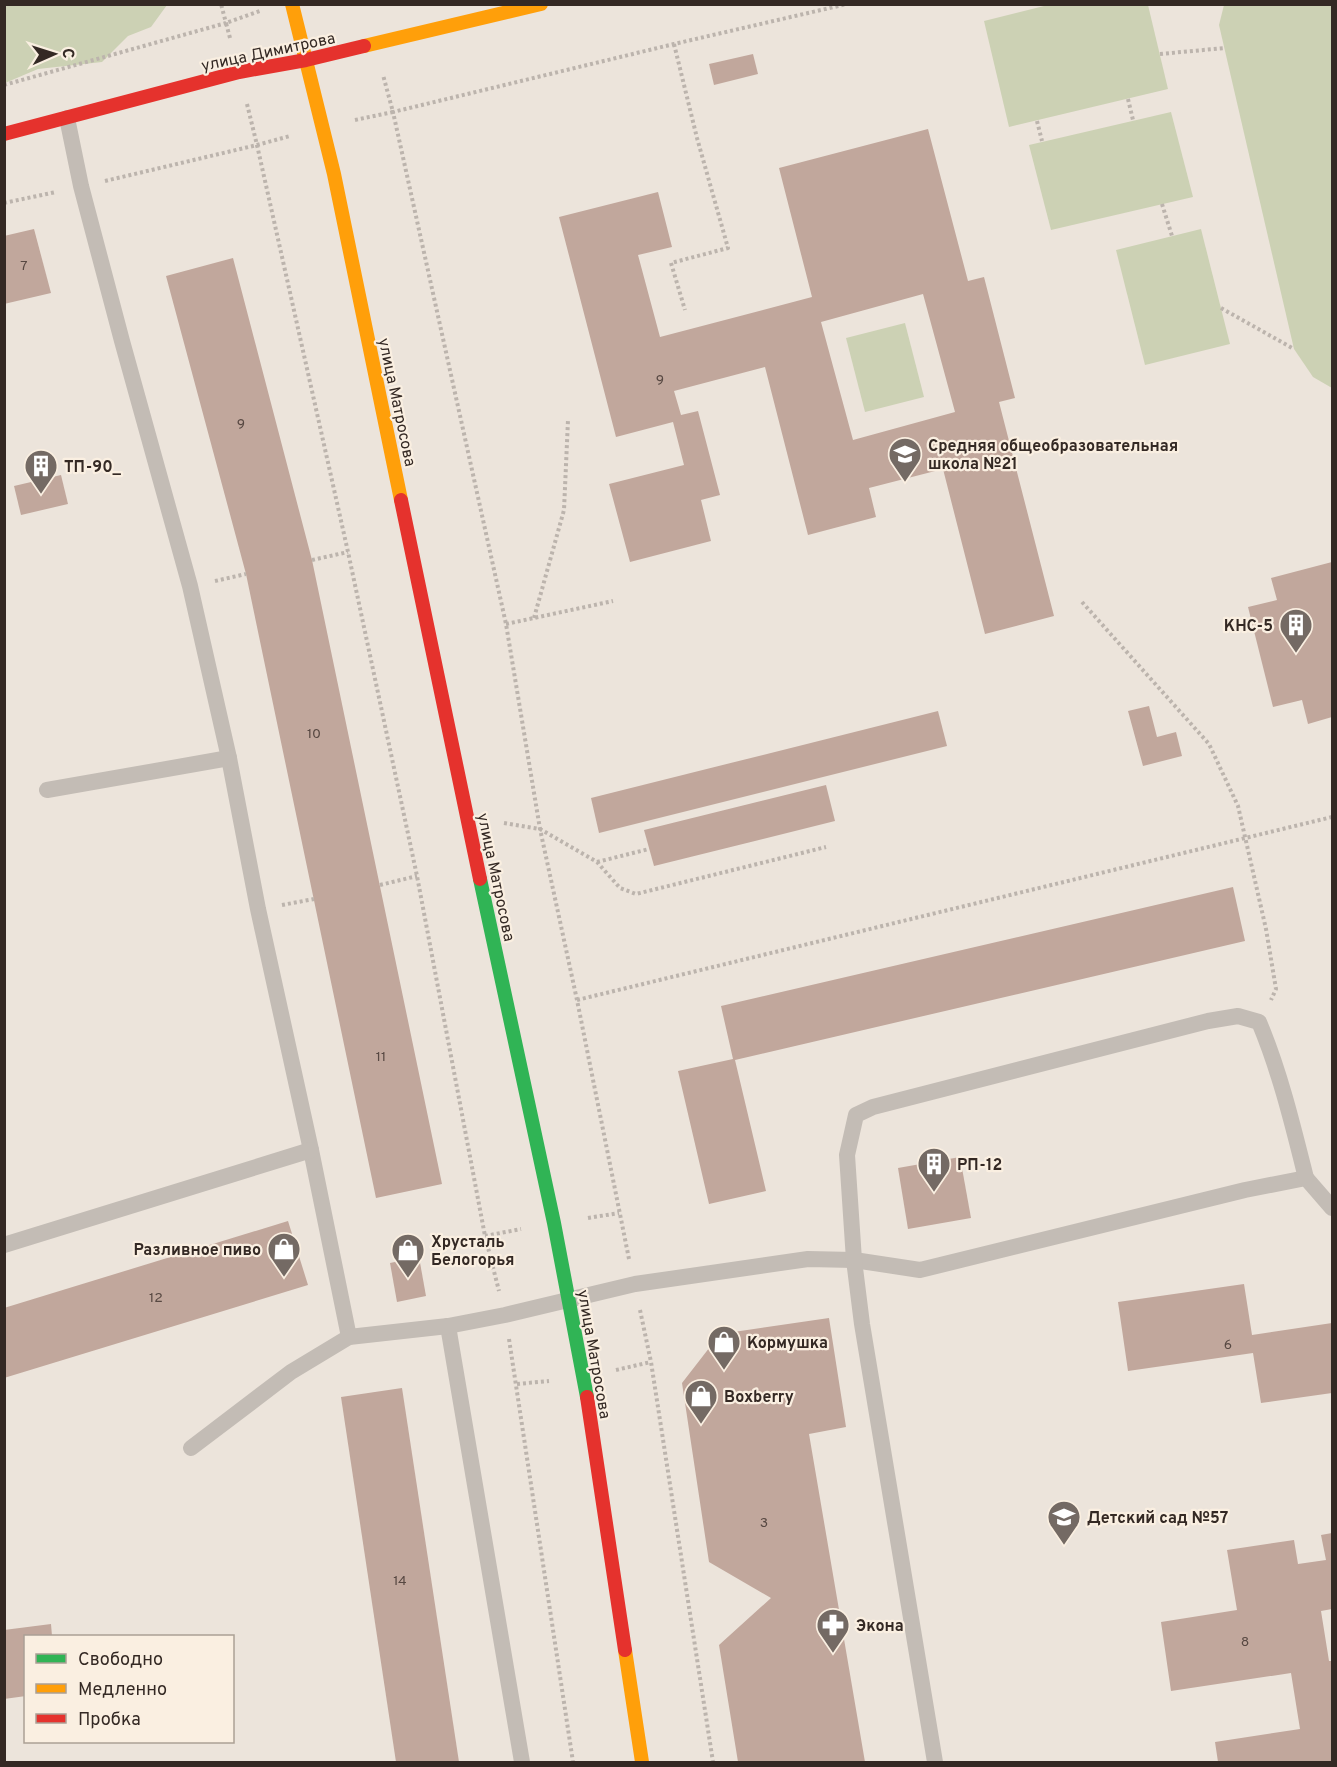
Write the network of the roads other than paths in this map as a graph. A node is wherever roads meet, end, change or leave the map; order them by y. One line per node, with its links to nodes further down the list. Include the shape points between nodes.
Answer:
1 (292, 4): 3 (main road, улица Матросова)
2 (541, 4): 3 (main road, улица Димитрова)
3 (306, 60): 4 (main road, улица Димитрова, via 239,72); 13 (main road, улица Матросова, via 334,174)
4 (67, 118): 5 (main road, улица Димитрова); 6 (lane, via 81,186 190,586)
5 (4, 134)
6 (229, 758): 7 (lane); 8 (lane)
7 (47, 790)
8 (311, 1150): 11 (lane); 15 (lane)
9 (1306, 1178): 10 (lane); 12 (lane, via 920,1269); 12 (lane, via 1260,1022 1238,1016 1208,1021 873,1107 856,1115 847,1155)
10 (1332, 1208)
11 (4, 1245)
12 (854, 1260): 13 (lane, via 808,1259 635,1284); 19 (lane)
13 (569, 1300): 14 (lane); 18 (main road, улица Матросова)
14 (448, 1326): 15 (lane); 17 (lane)
15 (349, 1337): 16 (lane, via 291,1372)
16 (191, 1448)
17 (522, 1762)
18 (642, 1762)
19 (935, 1762)

